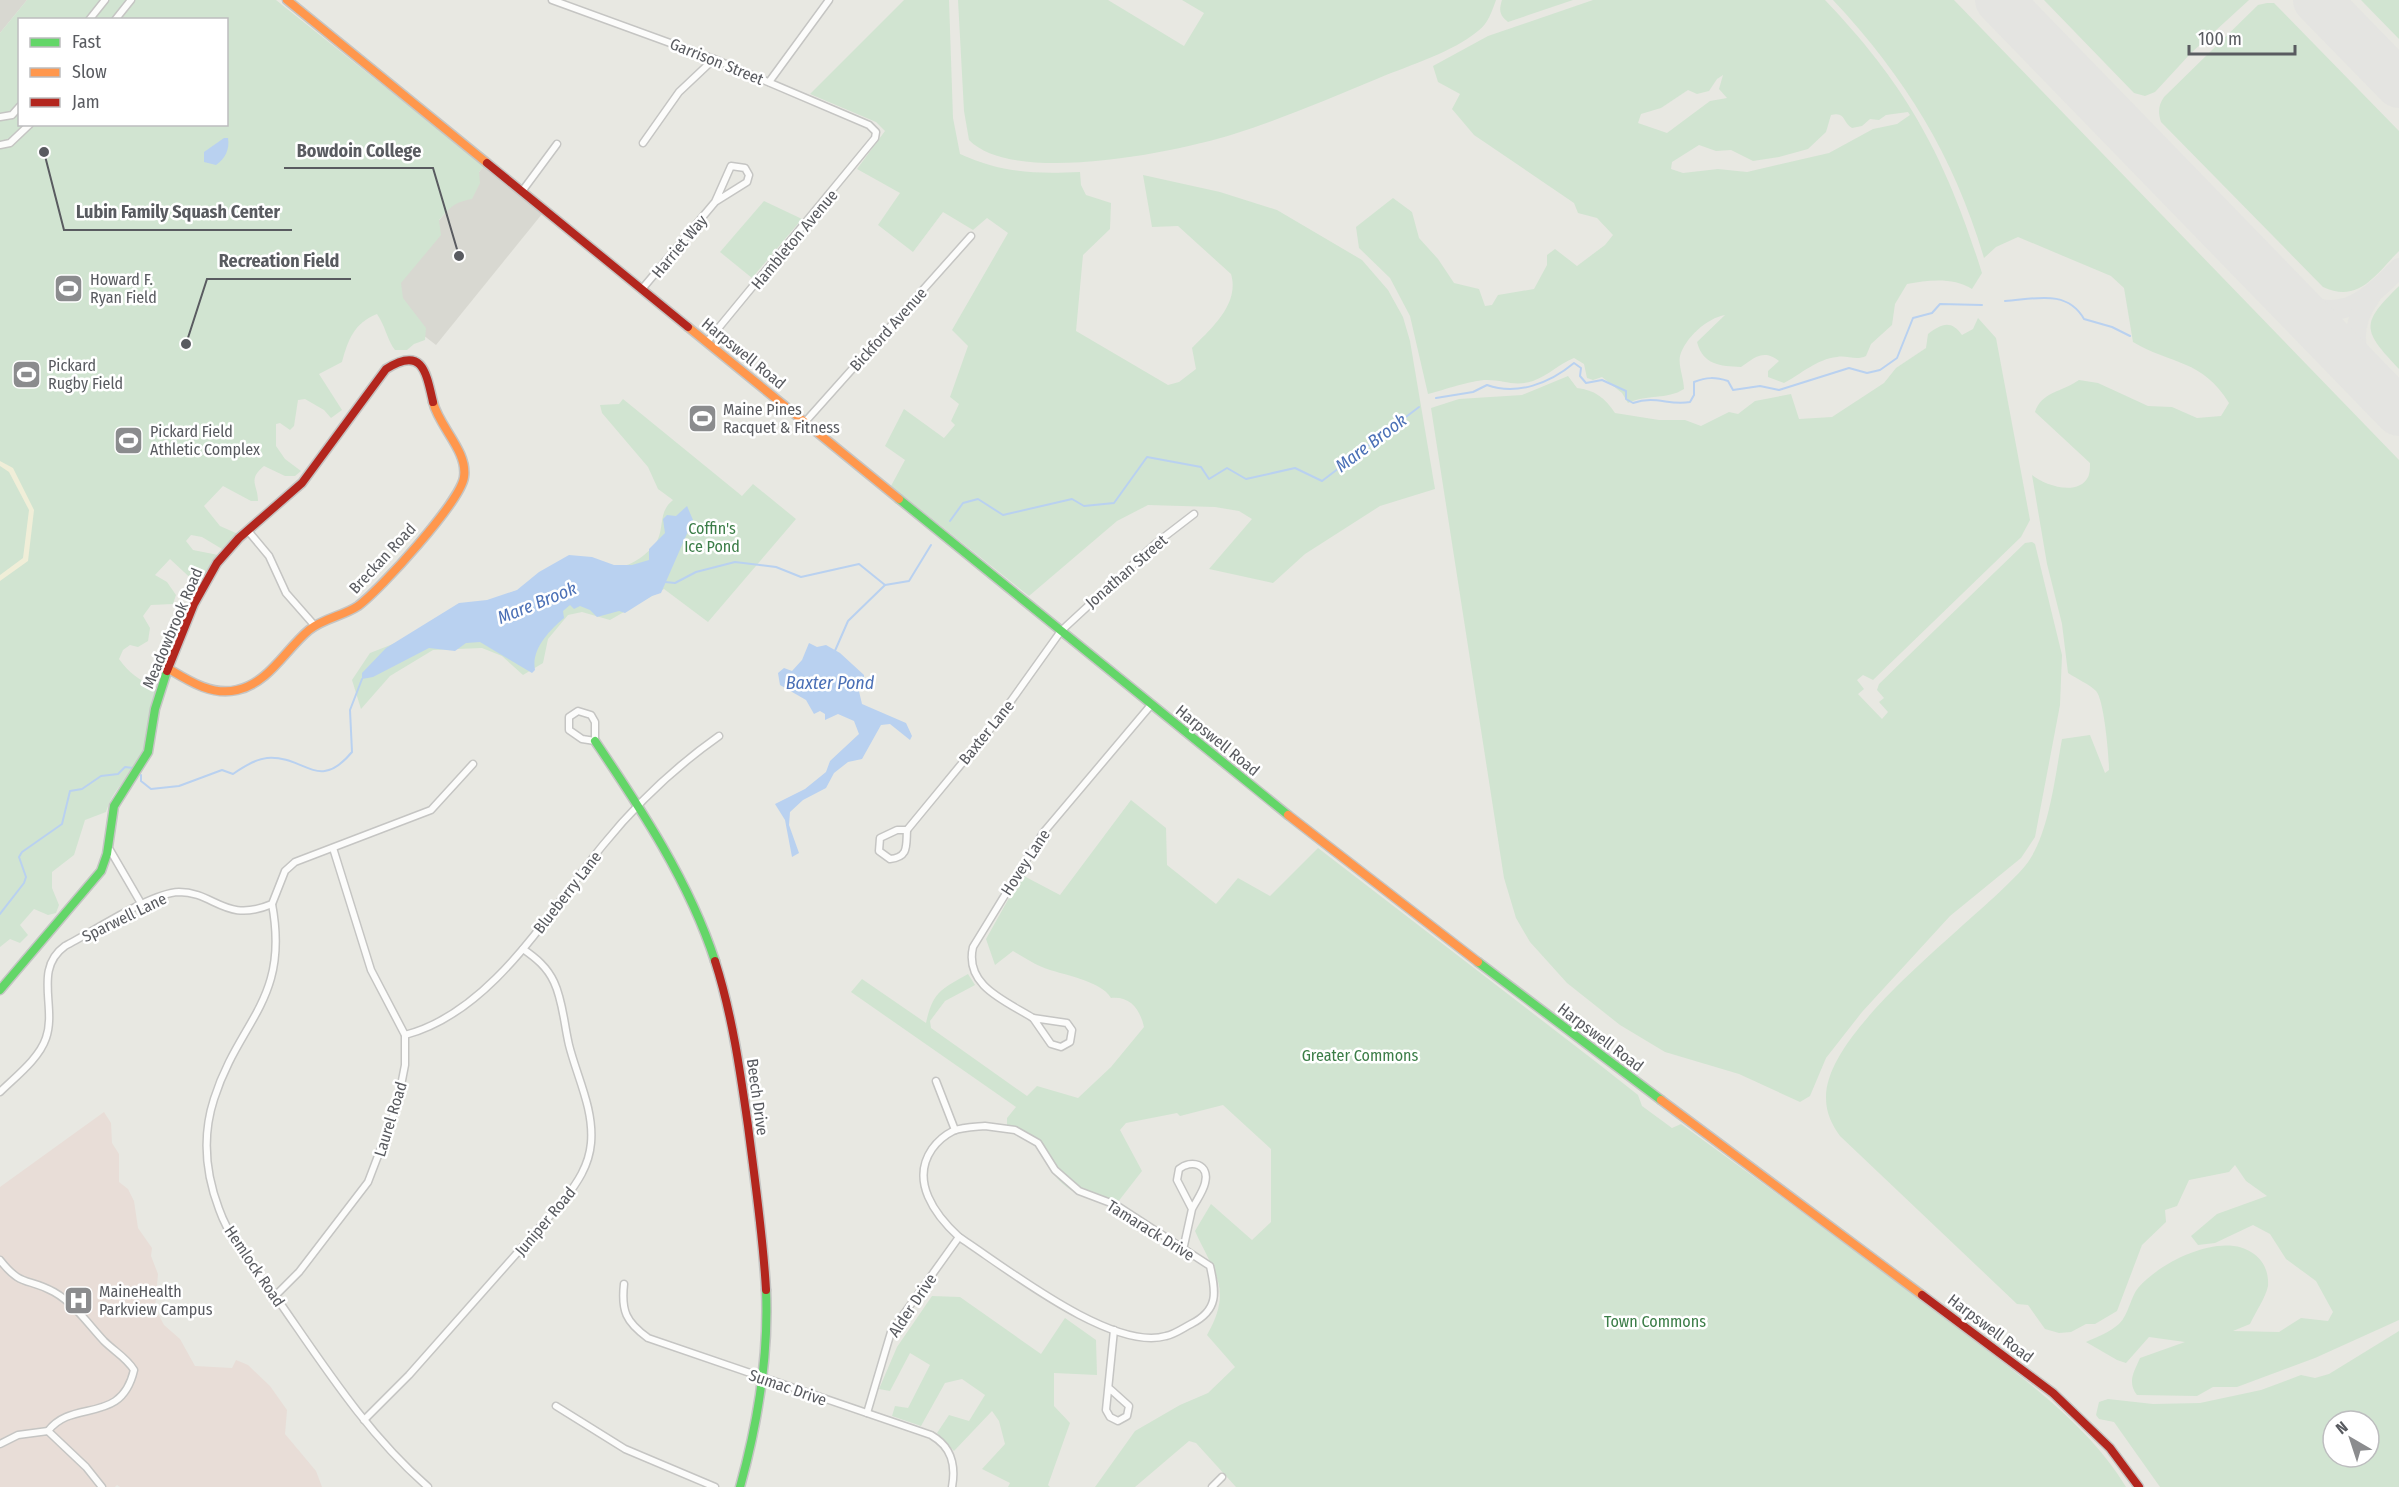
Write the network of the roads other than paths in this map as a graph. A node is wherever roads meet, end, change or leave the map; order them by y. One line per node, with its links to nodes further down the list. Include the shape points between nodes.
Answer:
1 (105, 0): 6 (street)
2 (131, 0): 7 (street)
3 (287, 0): 17 (main road, Harpswell Road)
4 (552, 0): 8 (street, Garrison Street)
5 (829, 0): 9 (street)
6 (91, 18)
7 (117, 18)
8 (714, 59): 9 (street, Garrison Street); 14 (street, via 679,92)
9 (769, 82): 13 (street, Garrison Street, via 869,125)
10 (18, 108): 11 (street, via 12,115)
11 (0, 117)
12 (28, 126): 16 (street, via 10,143)
13 (876, 132): 21 (street, Hambleton Avenue, via 843,180)
14 (644, 143)
15 (557, 144): 17 (street)
16 (0, 145)
17 (523, 190): 20 (main road, Harpswell Road)
18 (715, 202): 18 (street, Harriet Way, via 747,182 745,168 731,166); 20 (street, Harriet Way)
19 (971, 236): 22 (street, Bickford Avenue)
20 (642, 289): 21 (main road, Harpswell Road)
21 (707, 342): 22 (main road, Harpswell Road)
22 (805, 422): 27 (main road, Harpswell Road)
23 (463, 463): 25 (main road, Meadowbrook Road, via 437,417 427,374 411,358 403,359 380,375 301,483); 26 (main road, Breckan Road, via 464,479 454,500 377,588 357,606)
24 (1194, 514): 27 (street, Jonathan Street, via 1155,544)
25 (249, 532): 26 (street, via 268,556 286,593); 28 (main road, Meadowbrook Road, via 209,574)
26 (315, 626): 28 (main road, Breckan Road, via 257,681 239,690 210,689)
27 (1061, 631): 29 (main road, Harpswell Road); 34 (street, Baxter Lane, via 996,722)
28 (169, 669): 36 (main road, Meadowbrook Road, via 157,704 148,754 115,804 110,821)
29 (1151, 705): 41 (street, Hovey Lane, via 1043,833 973,947 972,968 980,983); 67 (main road, Harpswell Road, via 1401,905 2053,1394 2105,1442)
30 (719, 736): 33 (street, Blueberry Lane, via 682,764)
31 (595, 741): 31 (street, Beech Drive, via 582,739 569,730 573,713 585,711 591,715); 33 (main road, Beech Drive)
32 (473, 764): 35 (street, via 431,810)
33 (638, 806): 39 (street, Blueberry Lane); 53 (main road, Beech Drive, via 684,887 713,957 738,1059 768,1290)
34 (907, 830): 34 (street, Baxter Lane, via 906,852 896,858 884,856 879,850 880,837 890,831)
35 (333, 848): 37 (street, via 289,866); 42 (street, Laurel Road, via 370,970)
36 (110, 850): 38 (street); 40 (main road, Meadowbrook Road, via 101,872)
37 (272, 904): 38 (street, Sparwell Lane, via 260,910 234,910 177,892); 51 (street, Hemlock Road, via 276,923 273,976 264,1003 215,1096 206,1152 220,1212 235,1241)
38 (142, 905): 44 (street, Sparwell Lane, via 65,946 56,955 46,980 46,1039)
39 (523, 949): 42 (street, Blueberry Lane, via 470,1000 433,1024); 57 (street, Juniper Road, via 546,969 557,990 591,1127 589,1156 579,1180 564,1200 409,1375)
40 (0, 990)
41 (1034, 1018): 41 (street, Hovey Lane, via 1050,1044 1061,1047 1070,1042 1072,1030 1067,1023)
42 (405, 1035): 51 (street, Laurel Road, via 399,1100 368,1182 305,1265)
43 (936, 1081): 45 (street)
44 (0, 1092)
45 (955, 1130): 47 (street, Tamarack Drive, via 935,1145 923,1173 930,1202); 48 (street, Tamarack Drive, via 985,1126 1015,1130 1038,1143 1055,1170 1079,1191 1116,1205)
46 (1192, 1209): 46 (street, via 1177,1180 1179,1169 1187,1163 1203,1167 1206,1176); 48 (street)
47 (959, 1237): 52 (street, Tamarack Drive, via 1089,1322); 56 (street, Alder Drive, via 891,1332)
48 (1183, 1250): 52 (street, Tamarack Drive, via 1210,1266 1216,1293 1203,1318 1165,1336 1131,1336)
49 (0, 1260): 58 (street, via 17,1279 39,1285 68,1302 134,1370 126,1390 113,1404 64,1417)
50 (624, 1284): 53 (street, Sumac Drive, via 624,1312 648,1338)
51 (275, 1296): 57 (street, Hemlock Road)
52 (1114, 1330): 54 (street)
53 (766, 1379): 56 (street, Sumac Drive); 64 (main road, Beech Drive, via 752,1452)
54 (1109, 1388): 54 (street, via 1106,1410 1118,1421 1127,1416 1129,1406)
55 (556, 1406): 63 (street, via 625,1449)
56 (867, 1413): 65 (street, Sumac Drive, via 938,1439 953,1461)
57 (364, 1420): 62 (street, Hemlock Road, via 386,1448)
58 (48, 1431): 59 (street, via 18,1435); 61 (street, via 87,1467)
59 (0, 1444)
60 (1222, 1477): 66 (street)
61 (102, 1487)
62 (428, 1487)
63 (715, 1487)
64 (740, 1487)
65 (952, 1487)
66 (1212, 1487)
67 (2139, 1487)

